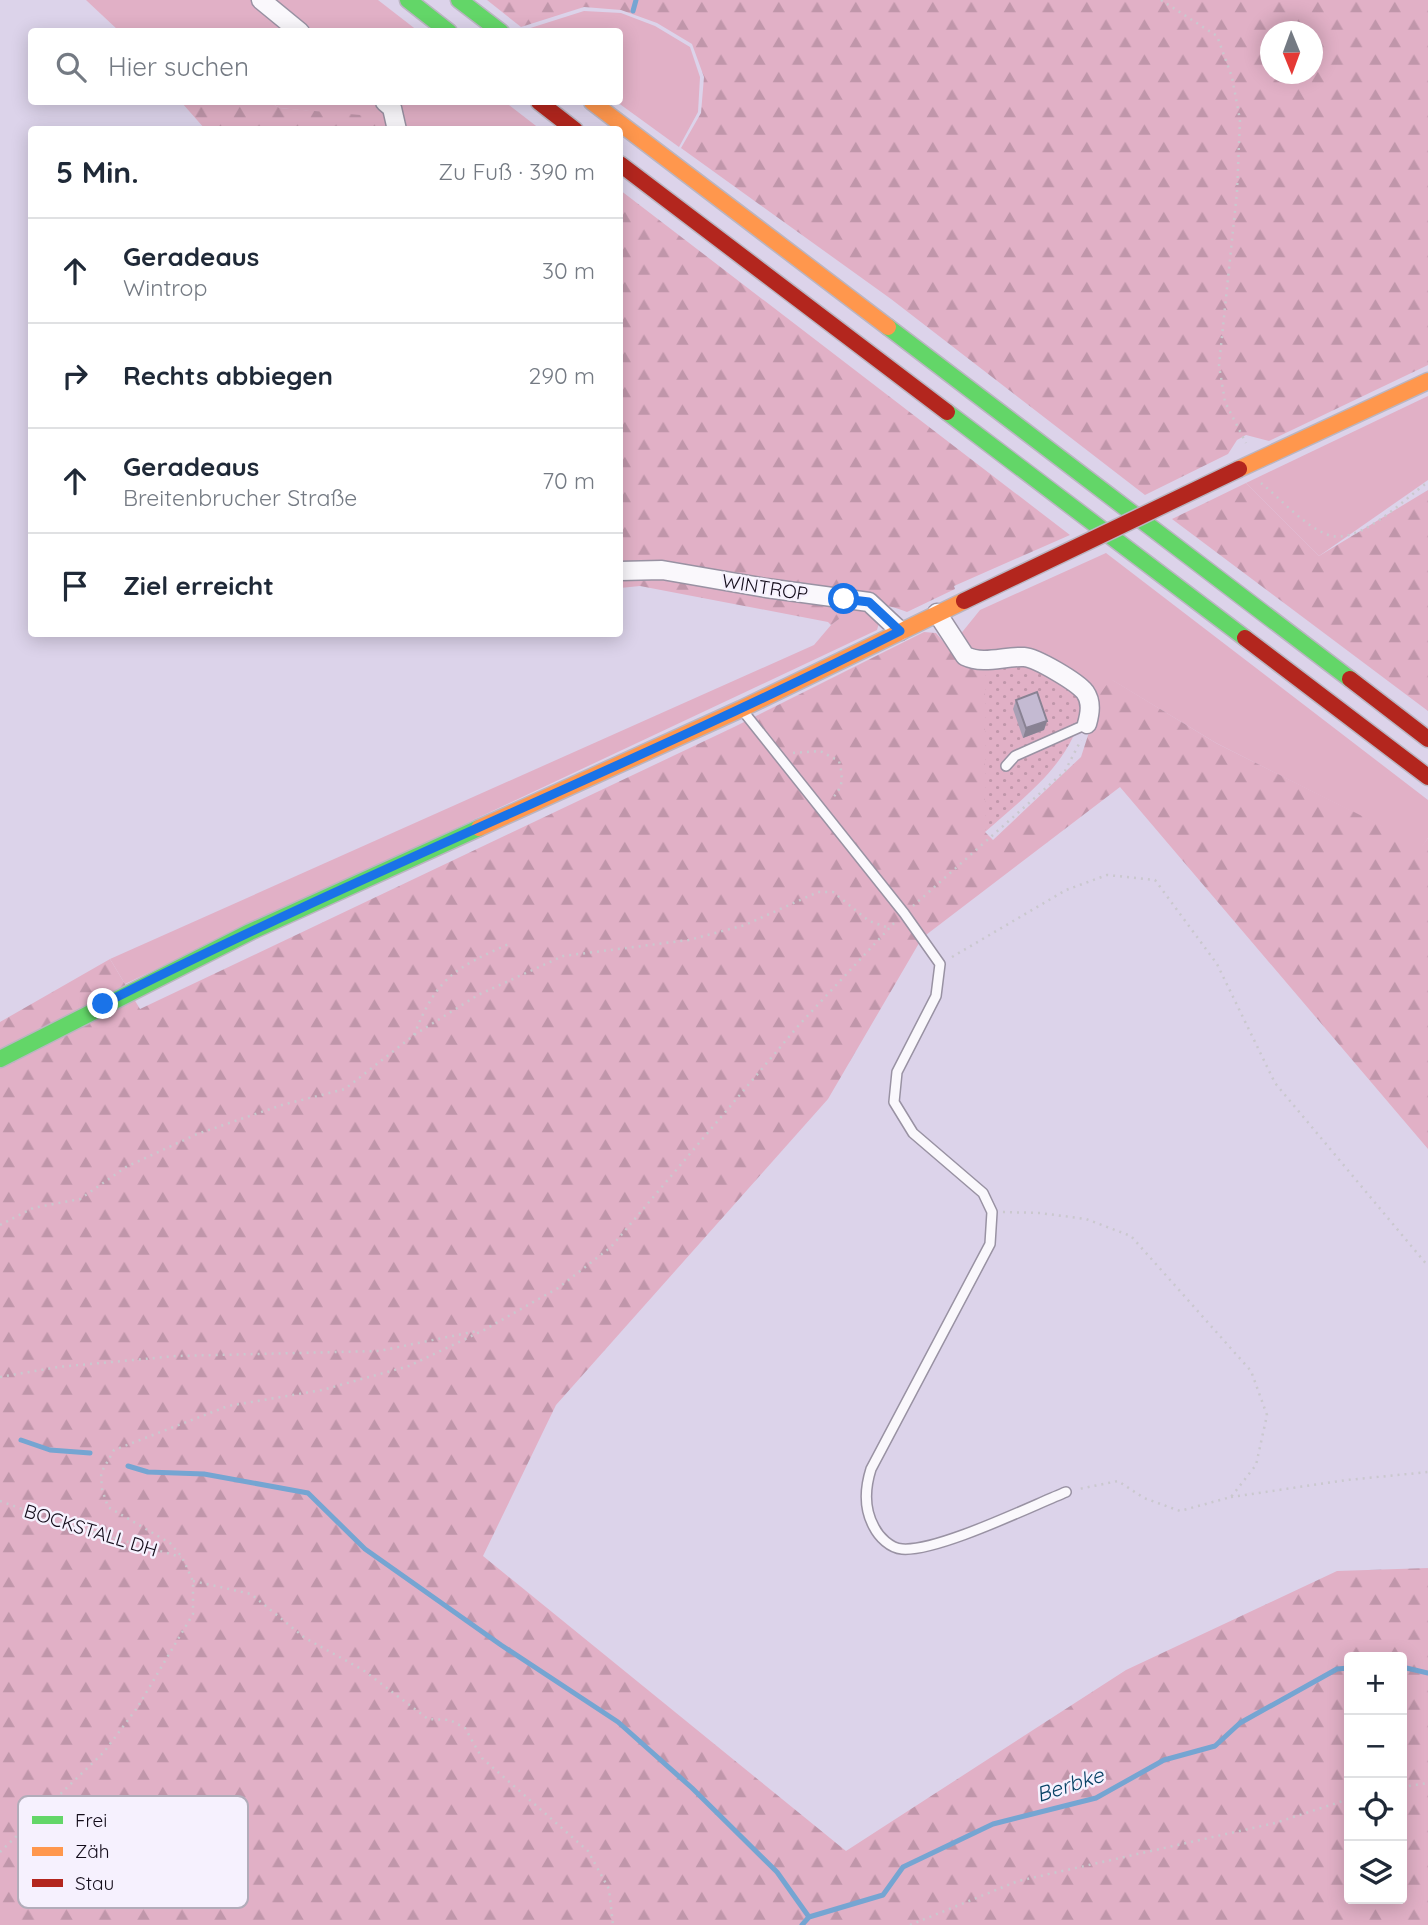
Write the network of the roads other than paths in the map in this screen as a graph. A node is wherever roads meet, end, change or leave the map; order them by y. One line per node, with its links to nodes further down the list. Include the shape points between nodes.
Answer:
1 (261, 0): 4 (street)
2 (408, 0): 5 (main road)
3 (459, 0): 6 (main road)
4 (295, 28)
5 (444, 28)
6 (495, 28)
7 (388, 105): 10 (street)
8 (543, 105): 11 (main road)
9 (596, 105): 19 (main road)
10 (396, 126)
11 (570, 126)
12 (623, 166): 21 (main road)
13 (1428, 381): 15 (main road, bridge, via 1256,470 1239,469)
14 (623, 571): 16 (street, WINTROP, via 662,570 869,602)
15 (937, 613): 16 (main road); 18 (street, via 965,656 1031,658 1076,684 1089,703)
16 (900, 631): 17 (main road)
17 (741, 709): 22 (main road, via 250,932); 23 (lane, via 940,964 936,996 897,1073 894,1102 913,1133 983,1194 992,1212 990,1244 871,1469 867,1514 879,1537 899,1549 927,1548)
18 (1087, 724): 20 (lane, via 1014,756)
19 (1428, 739)
20 (1006, 766)
21 (1428, 777)
22 (0, 1059)
23 (1066, 1492)

